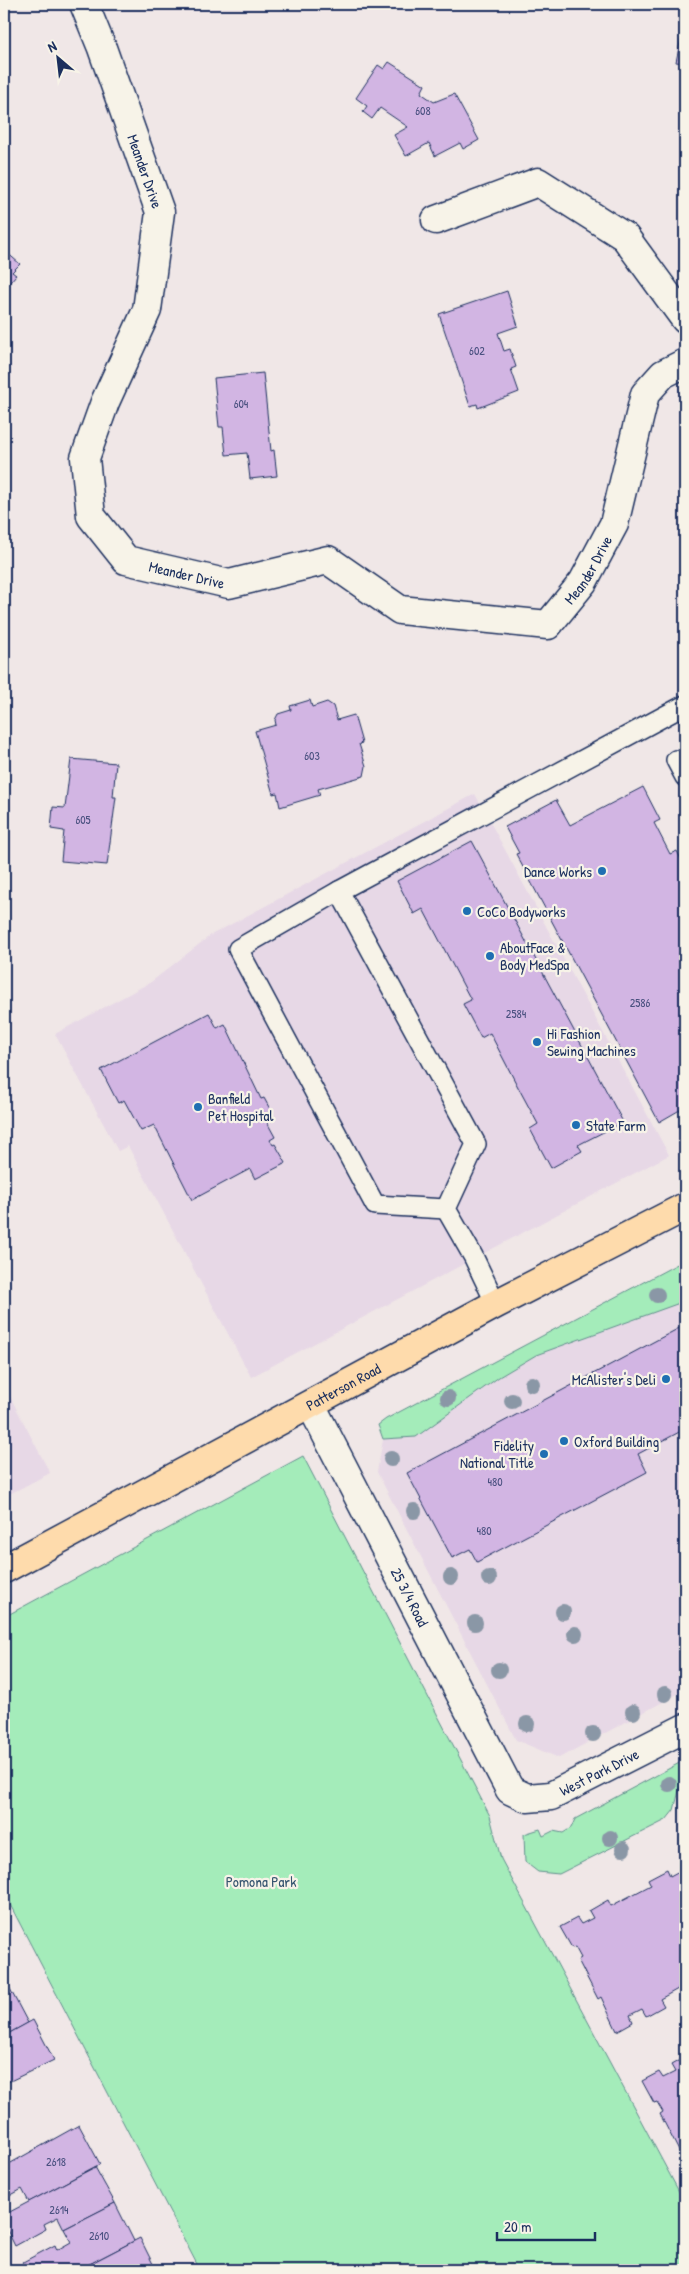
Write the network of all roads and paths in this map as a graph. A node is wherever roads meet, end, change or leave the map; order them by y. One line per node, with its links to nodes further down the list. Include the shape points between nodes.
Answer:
1 (84, 4): 4 (street, Meander Drive, via 160,212 147,310 105,402 85,458 91,516 126,560 229,584 328,560 400,610 548,625 583,582 614,524 645,394 663,374)
2 (436, 220): 3 (street, via 538,182 624,237)
3 (685, 319)
4 (685, 364)
5 (685, 705): 8 (lane)
6 (676, 760): 7 (lane)
7 (685, 777)
8 (339, 892): 10 (lane, via 476,1144); 10 (lane, via 238,949 375,1205)
9 (685, 1207): 11 (main road, Patterson Road)
10 (446, 1209): 11 (lane)
11 (496, 1304): 12 (main road, Patterson Road)
12 (311, 1405): 13 (main road, Patterson Road); 15 (street, 25 3/4 Road)
13 (4, 1569)
14 (685, 1728): 15 (street, West Park Drive, via 550,1796 527,1798)
15 (510, 1790)

